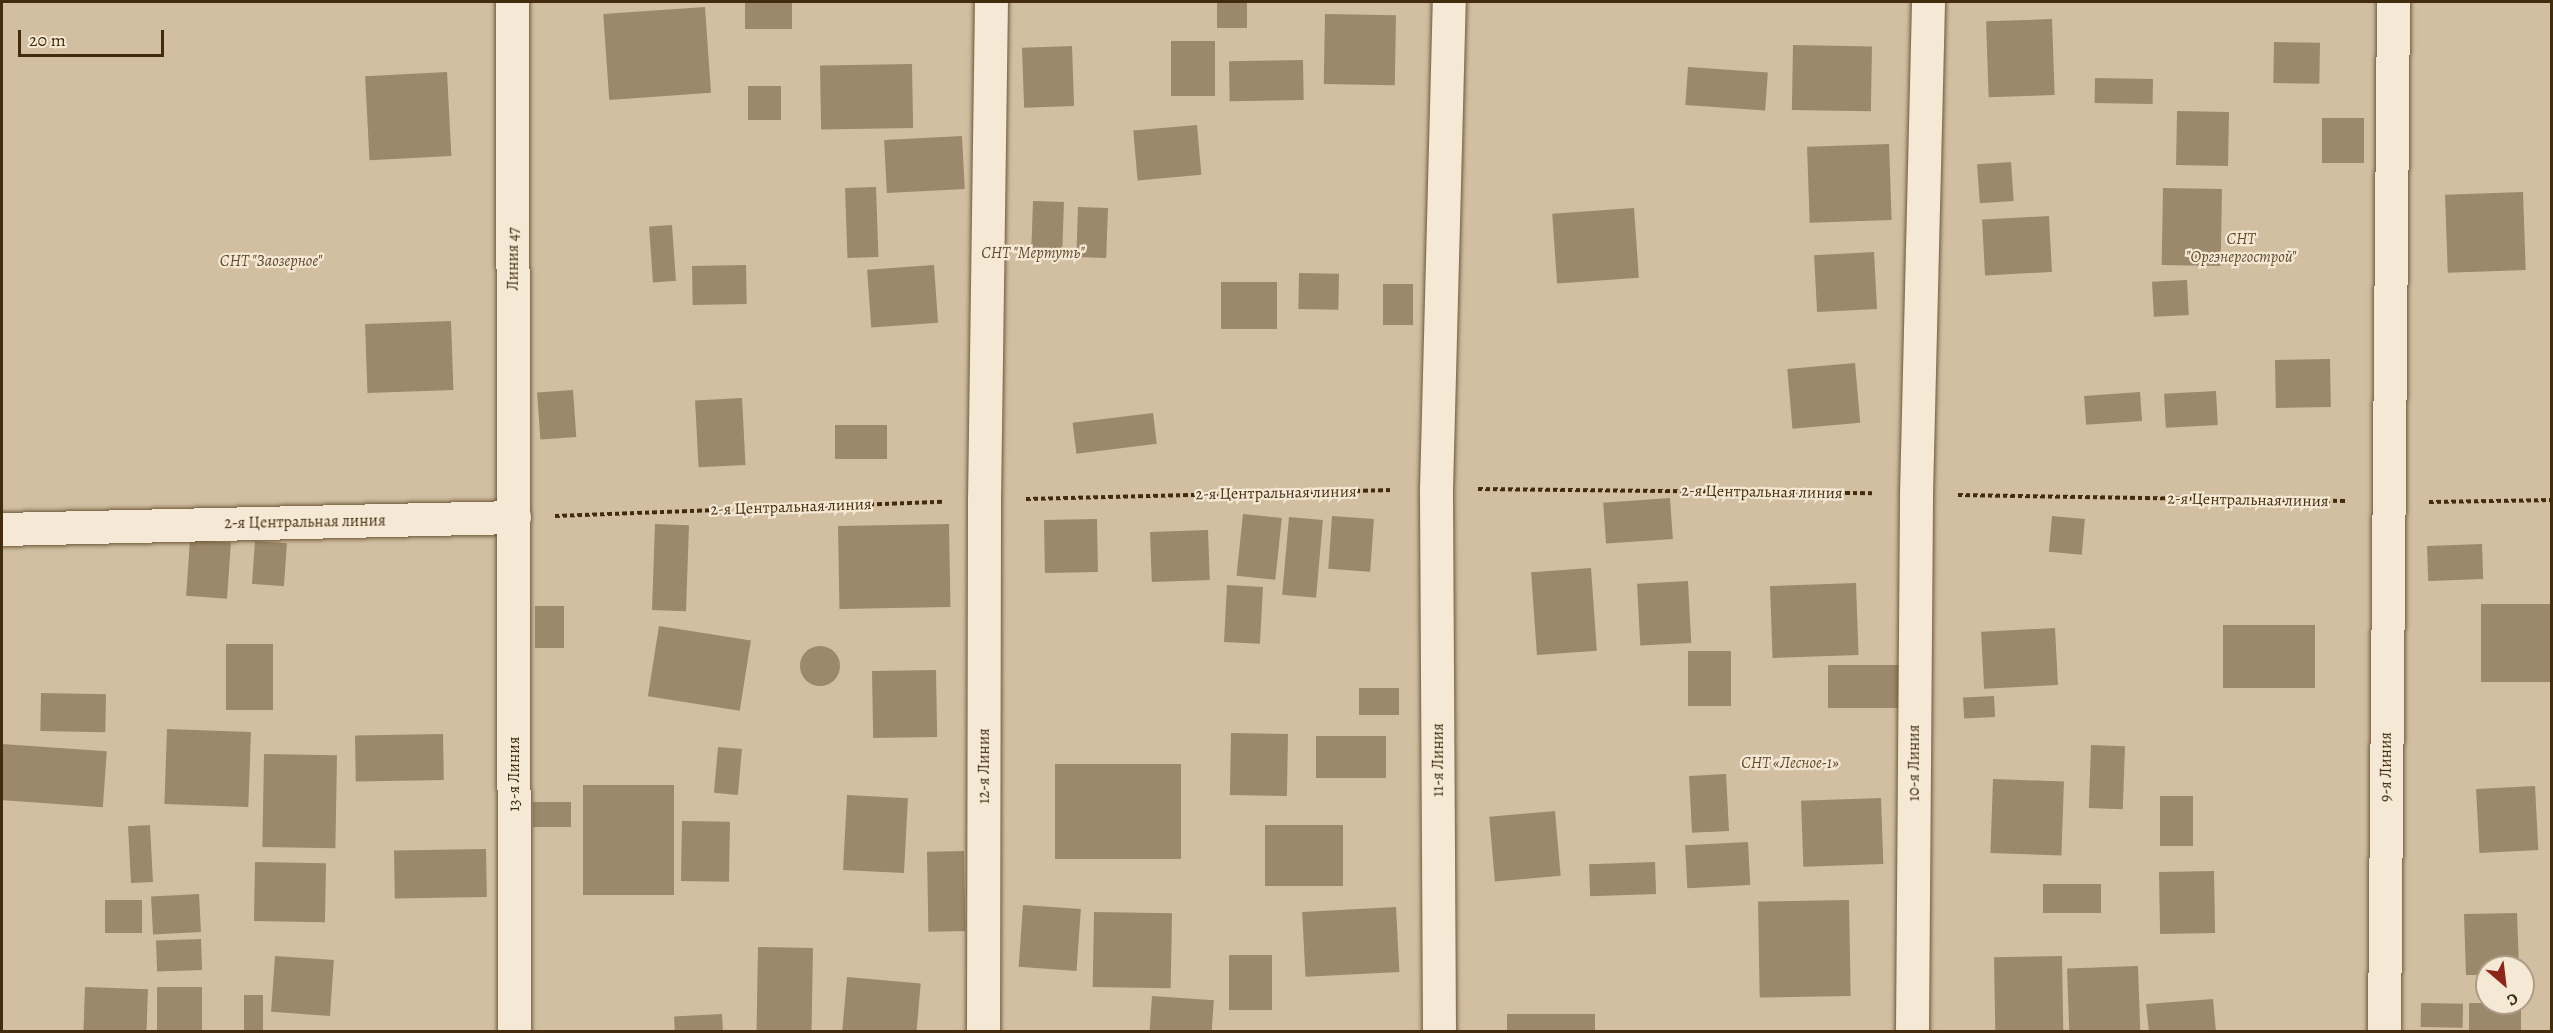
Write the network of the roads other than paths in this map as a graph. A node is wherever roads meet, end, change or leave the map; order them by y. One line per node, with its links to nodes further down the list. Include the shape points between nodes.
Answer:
1 (512, 2): 6 (street, Линия 47)
2 (991, 2): 9 (street, 12-я Линия, via 984,501)
3 (1449, 2): 10 (street, 11-я Линия, via 1436,489)
4 (1928, 2): 11 (street, 10-я Линия, via 1916,494)
5 (2393, 2): 12 (street, 9-я Линия)
6 (514, 517): 7 (street, 2-я Центральная линия); 8 (street, 13-я Линия)
7 (2, 529)
8 (514, 1032)
9 (983, 1032)
10 (1439, 1032)
11 (1912, 1032)
12 (2384, 1032)

